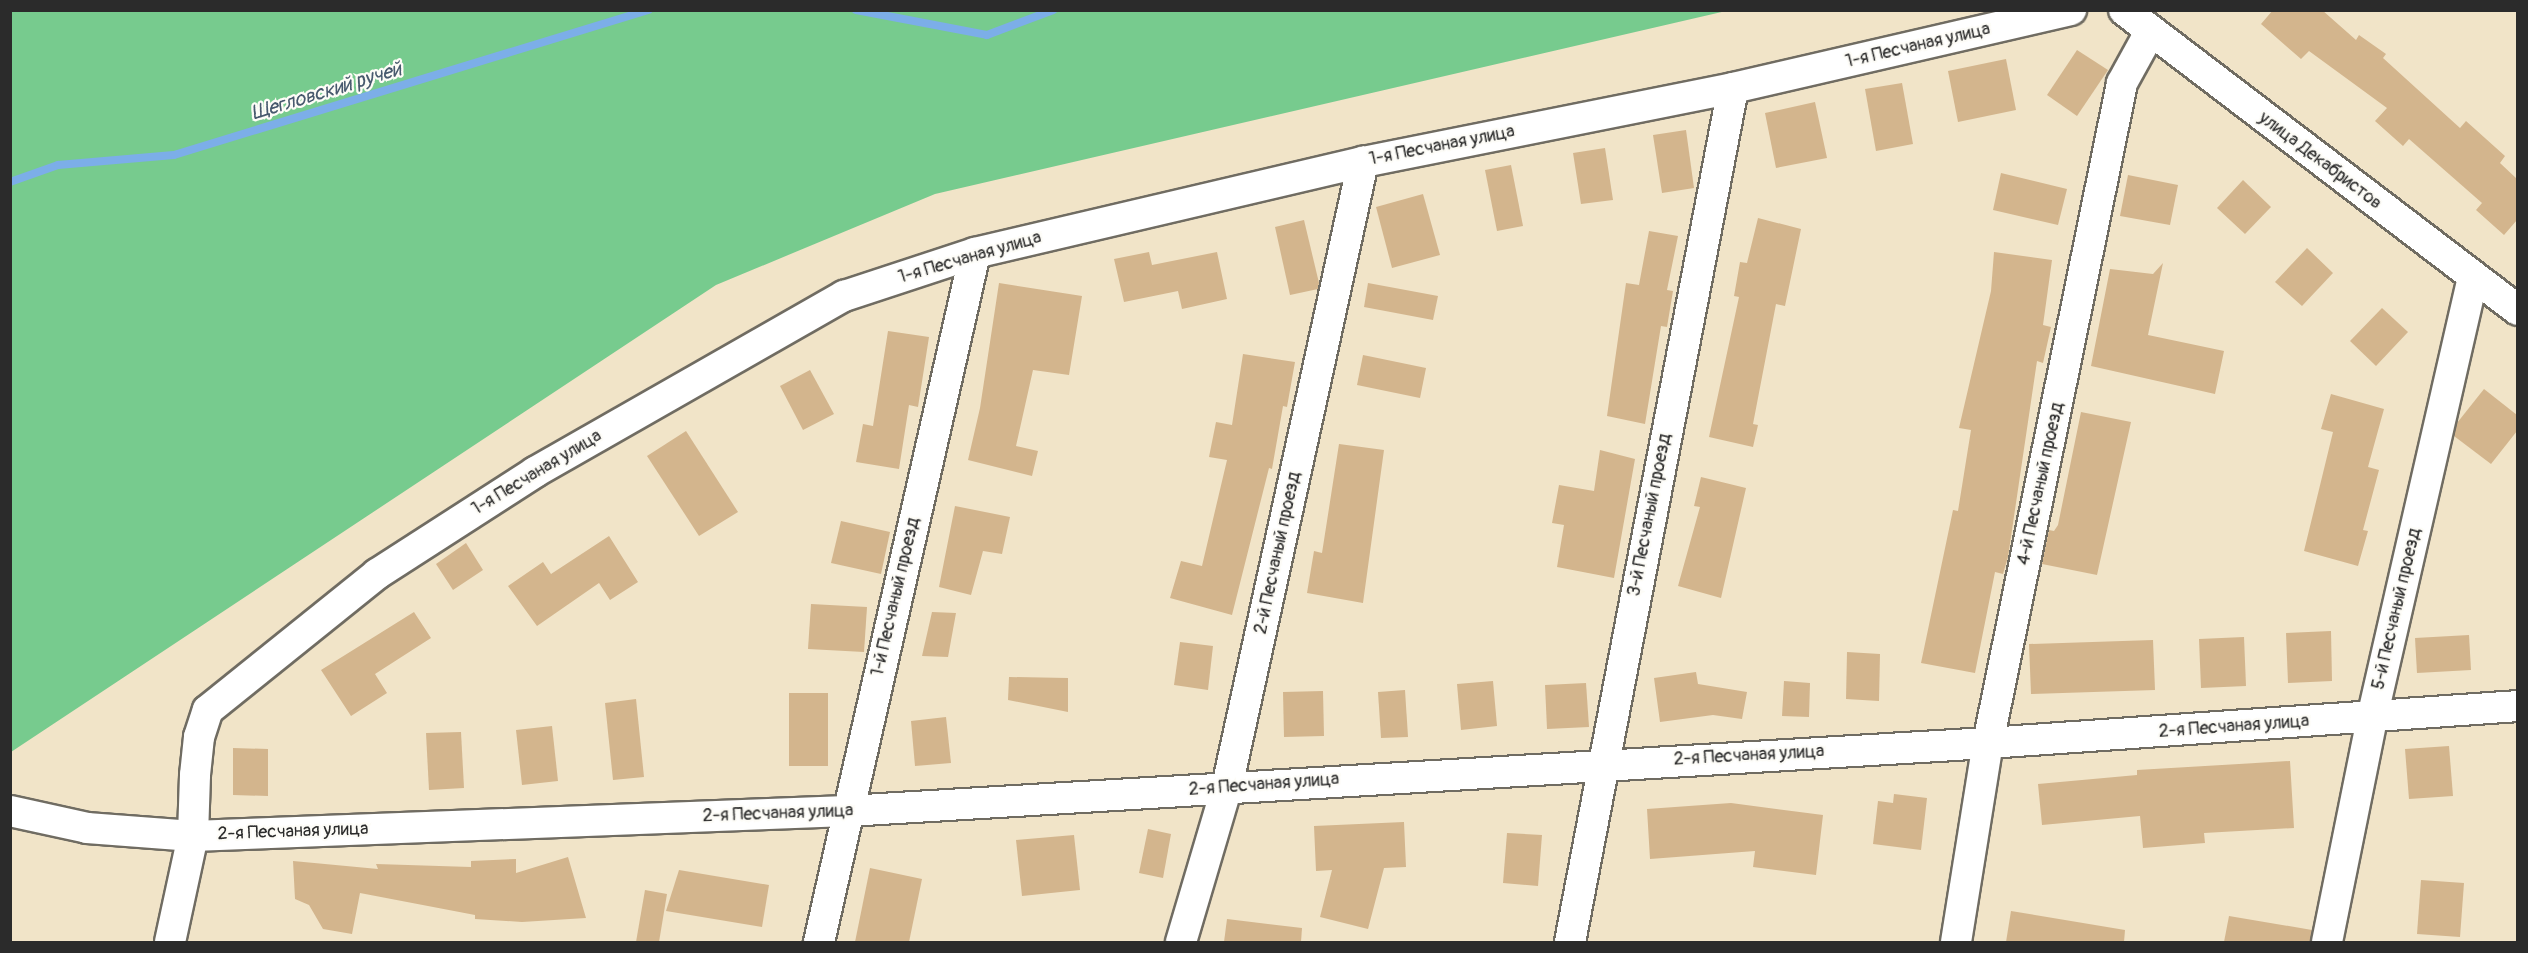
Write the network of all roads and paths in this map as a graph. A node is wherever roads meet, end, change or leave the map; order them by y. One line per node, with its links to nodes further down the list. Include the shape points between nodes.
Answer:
1 (2070, 10): 4 (street, 1-я Песчаная улица)
2 (2124, 10): 3 (street, улица Декабристов)
3 (2150, 32): 7 (street, улица Декабристов); 11 (street, 4-й Песчаный проезд, via 2122,83)
4 (1733, 88): 5 (street, 1-я Песчаная улица); 12 (street, 3-й Песчаный проезд)
5 (1363, 162): 6 (street, 1-я Песчаная улица); 13 (street, 2-й Песчаный проезд)
6 (975, 253): 15 (street, 1-й Песчаный проезд); 16 (street, 1-я Песчаная улица, via 844,296 535,472 377,574 208,710 198,747)
7 (2473, 277): 8 (street, улица Декабристов); 10 (street, 5-й Песчаный проезд)
8 (2517, 310)
9 (2517, 706): 10 (street, 2-я Песчаная улица)
10 (2372, 718): 11 (street, 2-я Песчаная улица); 22 (street, 5-й Песчаный проезд)
11 (1988, 743): 12 (street, 2-я Песчаная улица); 21 (street, 4-й Песчаный проезд)
12 (1603, 764): 13 (street, 2-я Песчаная улица); 20 (street, 3-й Песчаный проезд)
13 (1227, 787): 15 (street, 2-я Песчаная улица); 19 (street, 2-й Песчаный проезд)
14 (10, 811): 16 (street, 2-я Песчаная улица, via 87,828)
15 (847, 811): 16 (street, 2-я Песчаная улица); 18 (street, 1-й Песчаный проезд)
16 (193, 836): 17 (street, 1-я Песчаная улица)
17 (170, 942)
18 (819, 942)
19 (1181, 942)
20 (1570, 942)
21 (1956, 942)
22 (2327, 942)

